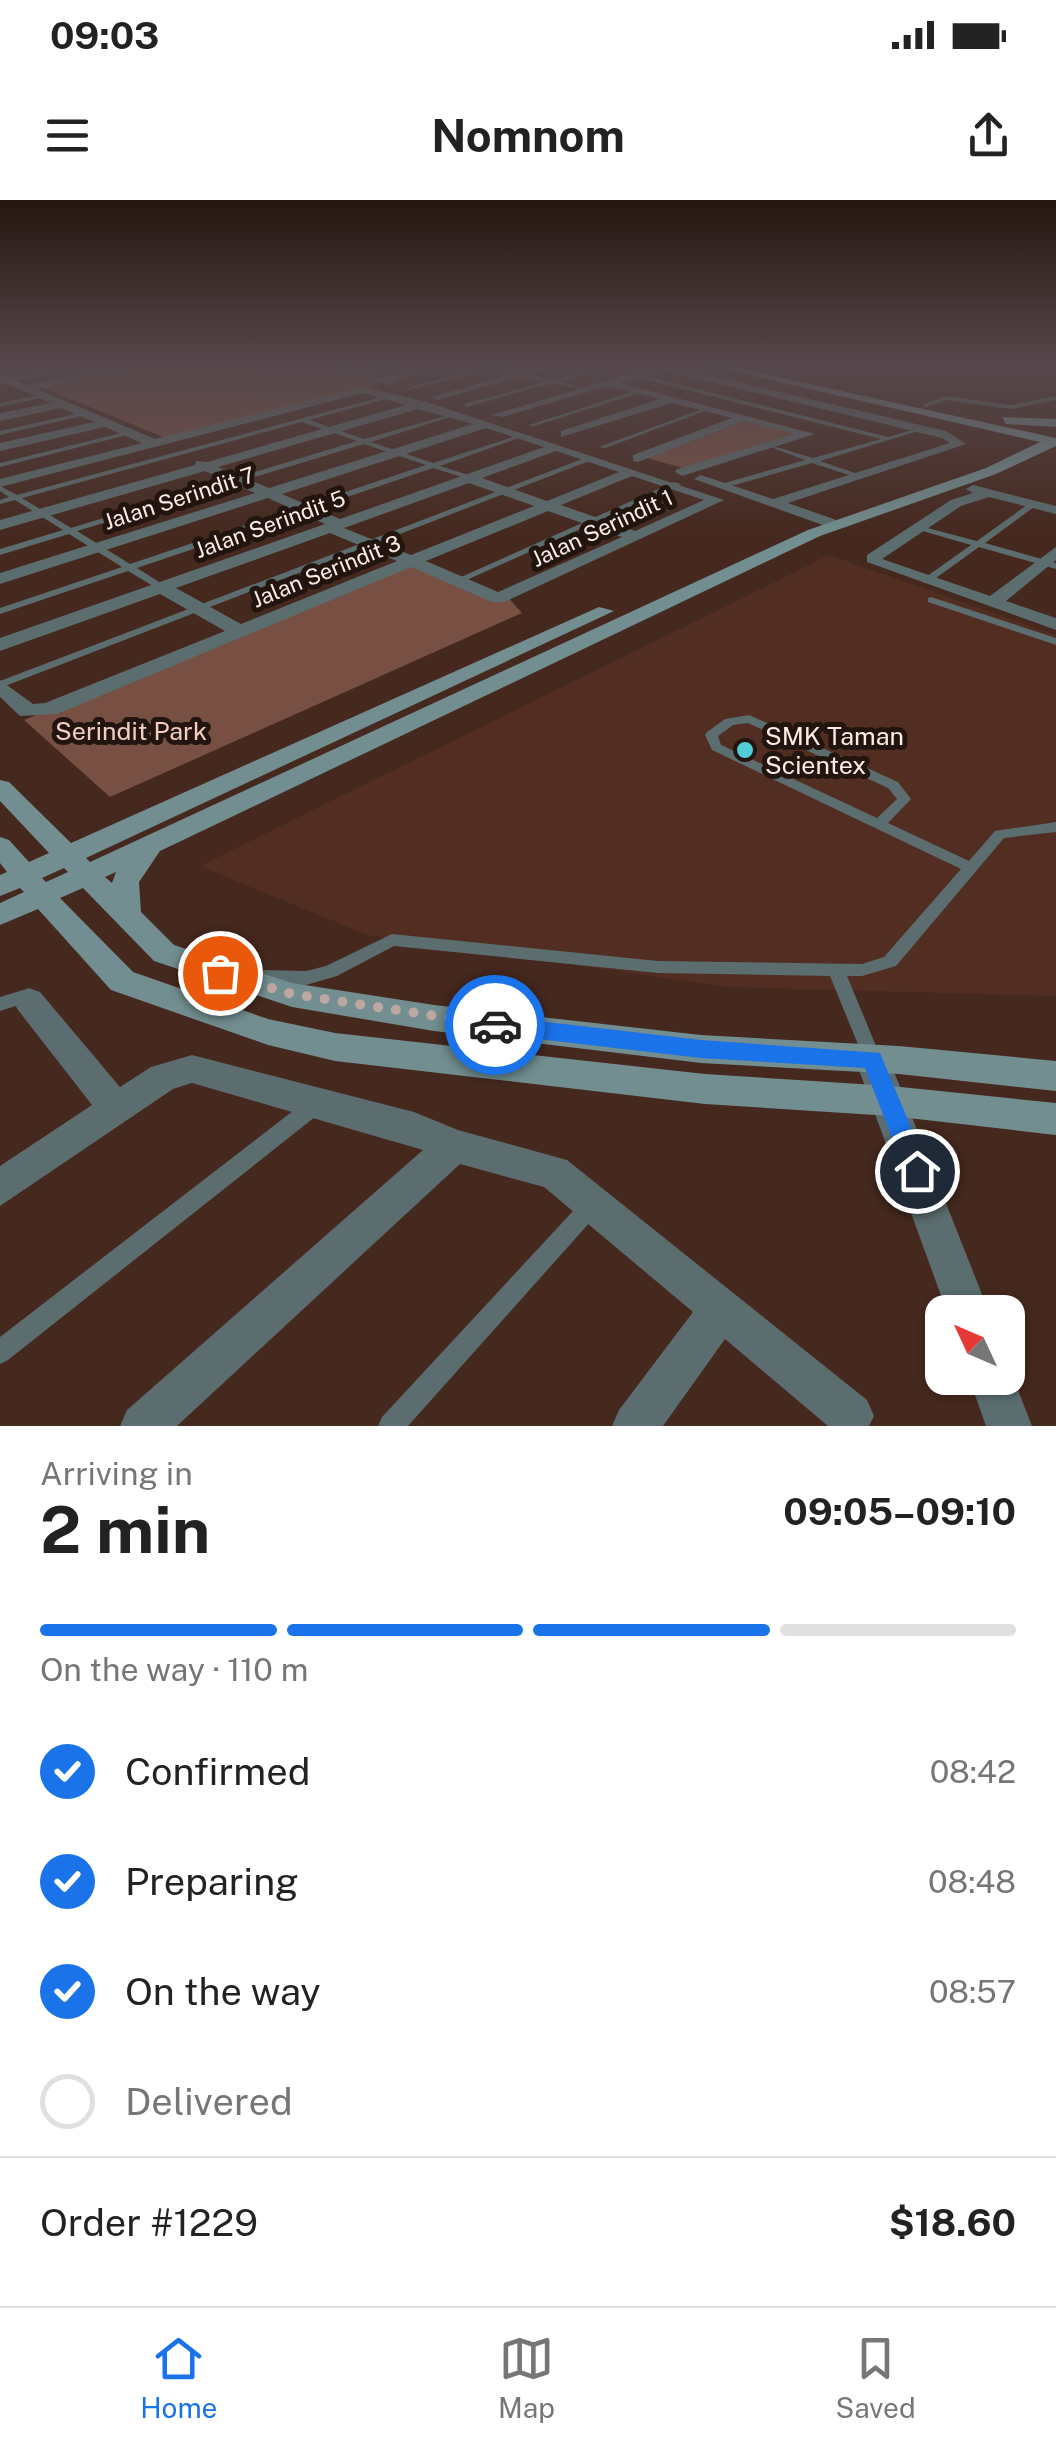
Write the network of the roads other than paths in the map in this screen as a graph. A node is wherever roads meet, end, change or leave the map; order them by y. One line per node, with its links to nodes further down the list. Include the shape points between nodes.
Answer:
1 (39, 424): 24 (lane)
2 (101, 424): 32 (street)
3 (109, 424): 25 (street)
4 (231, 424): 31 (street)
5 (288, 424): 36 (lane)
6 (315, 424): 22 (lane)
7 (353, 424): 22 (street)
8 (420, 424): 29 (lane)
9 (477, 424): 34 (street, Jalan Serindit 7)
10 (501, 424): 26 (street)
11 (532, 424): 28 (street)
12 (603, 424): 28 (street, Jalan Serindit 5)
13 (674, 424): 35 (lane)
14 (729, 424): 38 (street, Jalan Serindit 3)
15 (773, 424): 33 (street, via 809,434)
16 (832, 424): 27 (lane)
17 (903, 424): 21 (street)
18 (992, 424): 23 (street)
19 (997, 424): 23 (street)
20 (1044, 424): 23 (street)
21 (922, 429): 27 (lane); 42 (street, via 960,444)
22 (332, 430): 29 (lane); 40 (street)
23 (1024, 431): 30 (street); 48 (street, via 973,464)
24 (0, 433)
25 (129, 433): 31 (street); 39 (lane)
26 (521, 436): 28 (street); 41 (lane)
27 (890, 439): 37 (lane)
28 (560, 440): 35 (street); 43 (street, Jalan Serindit 5)
29 (365, 441): 34 (lane); 45 (lane)
30 (1053, 442): 46 (street)
31 (154, 444): 36 (street); 47 (street)
32 (0, 447)
33 (774, 447): 37 (lane); 44 (street)
34 (396, 452): 41 (lane); 51 (street, Jalan Serindit 7)
35 (598, 452): 38 (street); 49 (lane)
36 (178, 454): 40 (street); 53 (lane)
37 (811, 461): 42 (lane); 52 (lane)
38 (636, 464): 44 (street); 57 (street, Jalan Serindit 3)
39 (0, 465)
40 (205, 466): 45 (street); 60 (street)
41 (431, 466): 43 (lane); 58 (lane)
42 (858, 477): 55 (street)
43 (469, 478): 49 (street); 64 (street, Jalan Serindit 5)
44 (679, 478): 52 (street); 62 (lane)
45 (237, 480): 51 (street); 66 (lane)
46 (954, 484): 48 (street); 50 (street); 61 (street)
47 (0, 486): 53 (lane)
48 (911, 486): 61 (street)
49 (507, 491): 57 (street); 68 (lane)
50 (988, 492): 56 (street); 65 (street)
51 (268, 493): 58 (street); 70 (street, Jalan Serindit 7)
52 (720, 493): 55 (street); 67 (street, Jalan Serindit 1)
53 (16, 498): 54 (lane); 60 (lane)
54 (0, 502)
55 (774, 503): 61 (street)
56 (1034, 504): 59 (street); 69 (lane)
57 (548, 505): 62 (street); 73 (street, Jalan Serindit 3)
58 (304, 508): 64 (street); 74 (lane)
59 (1056, 510)
60 (40, 513): 63 (street); 66 (lane)
61 (826, 521): 89 (street); 93 (street)
62 (592, 522): 67 (street); 76 (lane)
63 (0, 525)
64 (334, 525): 68 (street); 78 (street, Jalan Serindit 5)
65 (919, 526): 69 (lane); 77 (street, via 873,558)
66 (70, 531): 70 (lane); 71 (lane)
67 (637, 537): 76 (street, Jalan Serindit 1, via 498,598)
68 (369, 544): 73 (street); 81 (lane)
69 (978, 544): 72 (lane); 77 (lane)
70 (97, 548): 74 (lane); 75 (street, Jalan Serindit 7)
71 (0, 552)
72 (1052, 560): 80 (street)
73 (411, 561): 76 (street); 84 (street, Jalan Serindit 3)
74 (129, 567): 78 (lane); 82 (lane)
75 (0, 579)
76 (457, 580)
77 (926, 581): 80 (street)
78 (162, 587): 81 (street); 86 (street, Jalan Serindit 5)
79 (931, 600): 85 (lane)
80 (992, 603): 83 (street)
81 (200, 608): 84 (street); 87 (lane)
82 (0, 611)
83 (1056, 624)
84 (239, 631): 87 (street, Jalan Serindit 3, via 37,712)
85 (1056, 642)
86 (0, 645)
87 (0, 686)
88 (0, 787): 93 (street)
89 (211, 814): 93 (street); 97 (street, via 152,849 125,874)
90 (879, 824): 90 (lane, via 716,747 711,735 749,719 893,785 904,799); 94 (lane)
91 (1056, 827): 94 (lane, via 1000,834)
92 (0, 846): 95 (street)
93 (74, 864): 95 (street); 97 (street)
94 (969, 867): 98 (lane, via 890,962)
95 (22, 885): 96 (street); 103 (street, via 122,980 268,1032 335,1046 704,1089)
96 (0, 915)
97 (129, 920): 99 (street, via 164,953)
98 (836, 970): 99 (lane, via 658,967 392,940 306,978); 101 (lane)
99 (220, 973): 101 (street, via 292,994 434,1018 701,1049)
100 (15, 1003): 105 (street)
101 (872, 1059): 102 (street); 103 (street)
102 (1056, 1076)
103 (891, 1100): 106 (street); 110 (street)
104 (318, 1103): 105 (street, via 192,1069 177,1070); 107 (street, via 414,1128); 112 (lane)
105 (116, 1109): 108 (street)
106 (1056, 1119)
107 (454, 1146): 109 (street, via 554,1172); 115 (street)
108 (0, 1188)
109 (594, 1203): 111 (street); 116 (lane)
110 (962, 1295)
111 (720, 1308): 114 (street); 117 (street)
112 (0, 1352)
113 (997, 1395): 118 (street)
114 (854, 1421)
115 (143, 1426)
116 (391, 1426)
117 (636, 1426)
118 (1008, 1426)

